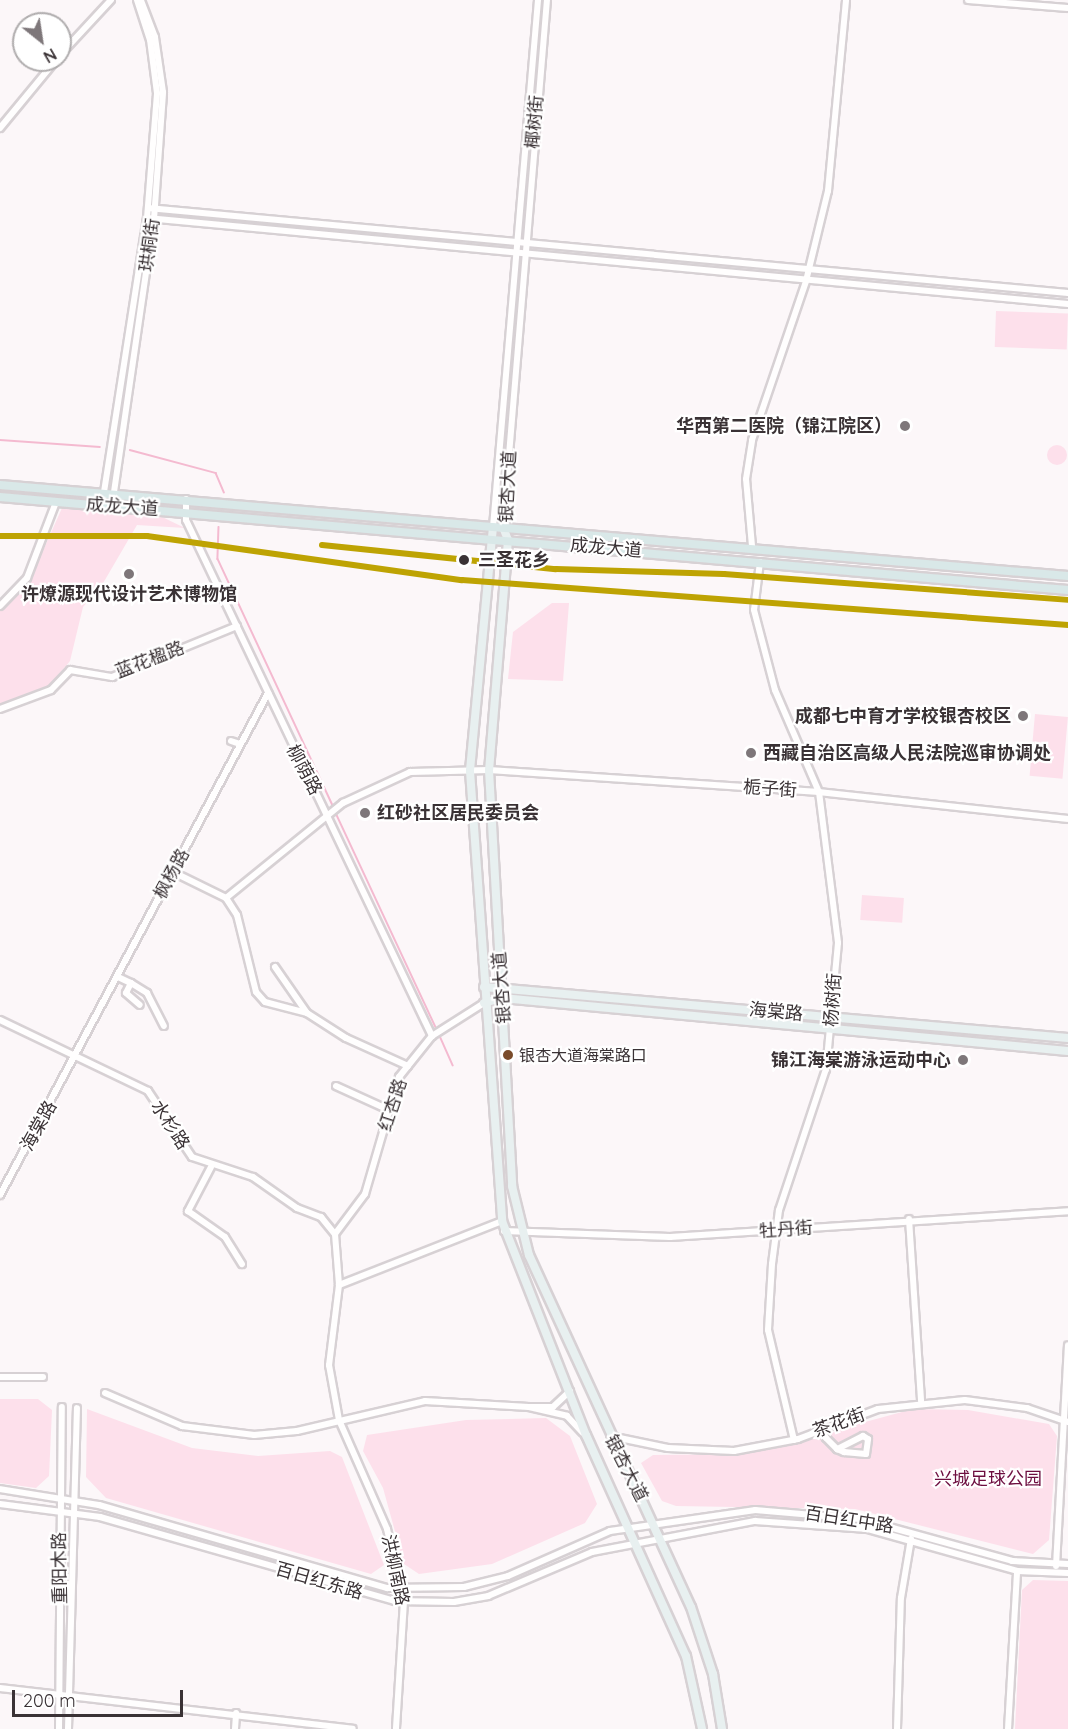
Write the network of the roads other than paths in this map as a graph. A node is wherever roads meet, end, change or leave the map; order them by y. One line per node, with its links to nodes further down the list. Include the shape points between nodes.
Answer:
1 (111, 0): 8 (street)
2 (139, 0): 11 (street, 珙桐街, via 155,37 163,92)
3 (538, 0): 13 (street, 椰树街)
4 (547, 0): 14 (street, 椰树街)
5 (846, 0): 17 (street, via 828,192)
6 (969, 0): 7 (street)
7 (1068, 8)
8 (72, 42)
9 (46, 72): 10 (street)
10 (0, 128)
11 (152, 209): 12 (street, 珙桐街); 13 (street)
12 (151, 218): 15 (street); 22 (street, 珙桐街); 23 (street, 珙桐街)
13 (517, 243): 14 (street); 15 (street, 银杏大道)
14 (526, 244): 16 (street, 银杏大道); 17 (street)
15 (516, 254): 16 (street); 28 (street, 银杏大道)
16 (526, 255): 18 (street); 29 (street, 银杏大道)
17 (807, 271): 18 (street); 19 (street)
18 (806, 280): 20 (street); 32 (street, via 752,440 746,479)
19 (1068, 293)
20 (1068, 304)
21 (0, 485): 22 (highway, 成龙大道)
22 (104, 492): 23 (highway, 成龙大道)
23 (114, 492): 25 (highway, 成龙大道)
24 (0, 497): 26 (highway, 成龙大道)
25 (186, 499): 27 (street, 柳荫路); 28 (highway, 成龙大道)
26 (56, 502): 27 (highway, 成龙大道); 36 (street, via 27,578)
27 (185, 512): 30 (highway, 成龙大道); 37 (street, 柳荫路)
28 (493, 526): 29 (highway, 成龙大道); 30 (main road, 银杏大道)
29 (503, 527): 31 (main road, 银杏大道); 32 (highway, 成龙大道)
30 (492, 539): 31 (highway, 成龙大道); 43 (main road, 银杏大道)
31 (508, 540): 33 (highway, 成龙大道); 42 (main road, 银杏大道)
32 (752, 546): 34 (highway, 成龙大道)
33 (760, 562): 35 (highway, 成龙大道); 44 (street, 杨树街, via 754,610 762,645)
34 (1068, 576)
35 (1068, 590)
36 (0, 606)
37 (237, 626): 38 (street, 柳荫路); 39 (street, 蓝花楹路, via 112,677 70,670 51,690)
38 (268, 693): 41 (street, 枫杨路); 45 (street, 柳荫路)
39 (0, 709)
40 (231, 741): 41 (street)
41 (240, 744): 47 (street, 枫杨路)
42 (489, 770): 43 (street, 栀子街); 44 (street, 栀子街); 52 (main road, 银杏大道, via 492,889)
43 (470, 771): 45 (street, 栀子街, via 410,772); 53 (main road, 银杏大道)
44 (819, 792): 46 (street, 栀子街); 58 (street, 杨树街, via 838,943)
45 (330, 814): 48 (street, 栀子街); 62 (street, 柳荫路)
46 (1068, 819)
47 (173, 872): 48 (street); 50 (street, 枫杨路)
48 (226, 898): 57 (street, via 237,915 256,992 266,1002)
49 (275, 967): 57 (street)
50 (118, 977): 51 (street); 65 (street, 枫杨路)
51 (131, 983): 56 (street, via 126,993); 60 (street, via 147,993)
52 (504, 986): 53 (main road, 海棠路); 54 (main road, 银杏大道); 58 (main road, 海棠路)
53 (484, 987): 55 (main road, 银杏大道)
54 (502, 998): 55 (main road, 海棠路); 61 (main road, 海棠路); 74 (main road, 银杏大道, via 505,1105)
55 (484, 1003): 62 (street, 红杏路); 73 (main road, 银杏大道)
56 (140, 1005)
57 (307, 1013): 66 (street, via 346,1038)
58 (832, 1017): 61 (street, 杨树街); 63 (main road, 海棠路)
59 (0, 1020): 65 (street, 水杉路)
60 (164, 1026)
61 (832, 1029): 64 (main road, 海棠路); 76 (street, 杨树街, via 826,1069 797,1148)
62 (432, 1036): 66 (street, 红杏路)
63 (1068, 1038)
64 (1068, 1051)
65 (77, 1056): 69 (street, 水杉路, via 148,1091 180,1144); 70 (street, 海棠路)
66 (408, 1066): 68 (street, 红杏路)
67 (336, 1086): 68 (street)
68 (389, 1110): 77 (street, 红杏路, via 364,1194)
69 (211, 1167): 77 (street, 水杉路, via 253,1177 297,1208 321,1217); 78 (street, via 188,1211 225,1237)
70 (0, 1195)
71 (1068, 1211): 72 (street, 牡丹街)
72 (909, 1219): 76 (street, 牡丹街); 85 (street)
73 (501, 1221): 75 (main road, 银杏大道); 79 (street)
74 (522, 1229): 75 (street, 牡丹街); 76 (street, 牡丹街, via 670,1237); 93 (main road, 银杏大道)
75 (504, 1231): 83 (main road, 银杏大道)
76 (776, 1231): 94 (street, 杨树街, via 768,1330)
77 (335, 1233): 79 (street, 洪柳南路)
78 (242, 1264)
79 (339, 1285): 89 (street, 洪柳南路, via 329,1365)
80 (1068, 1345): 90 (street)
81 (0, 1377): 82 (street)
82 (43, 1377)
83 (570, 1391): 87 (street, via 553,1407); 92 (main road, 银杏大道)
84 (105, 1393): 89 (street, via 183,1426 225,1434 279,1434)
85 (921, 1402): 90 (street, 茶花街, via 1028,1408); 91 (street, 茶花街)
86 (62, 1407): 99 (street, 重阳木路)
87 (529, 1407): 89 (street, via 425,1401); 92 (street, via 567,1416)
88 (77, 1408): 100 (street, 重阳木路)
89 (339, 1420): 114 (street, 洪柳南路, via 387,1529)
90 (1066, 1421): 109 (street)
91 (821, 1428): 94 (street, 茶花街); 96 (street)
92 (586, 1435): 105 (main road, 银杏大道)
93 (610, 1436): 94 (street, 茶花街, via 701,1452 766,1448); 104 (main road, 银杏大道)
94 (794, 1440)
95 (848, 1444): 96 (street); 97 (street); 97 (street, via 863,1436 868,1439 866,1454)
96 (837, 1449): 97 (street)
97 (850, 1453)
98 (0, 1489): 99 (street, 百日红东路)
99 (61, 1496): 100 (street, 百日红东路); 102 (street, 重阳木路)
100 (72, 1499): 103 (street, 重阳木路); 114 (street, 百日红东路)
101 (0, 1504): 102 (street, 百日红东路)
102 (60, 1510): 103 (street, 百日红东路); 117 (street, 重阳木路)
103 (72, 1513): 115 (street, 百日红东路); 118 (street, 重阳木路)
104 (653, 1522): 105 (street, 百日红中路); 106 (main road, 银杏大道); 109 (street, 百日红中路, via 756,1510 823,1514 890,1525 1012,1561)
105 (627, 1528): 108 (main road, 银杏大道); 114 (street, 百日红东路, via 587,1539 491,1581)
106 (661, 1537): 107 (street, 百日红中路, via 755,1521 803,1521); 108 (street, 百日红中路); 126 (main road, 银杏大道, via 703,1638)
107 (911, 1539): 111 (street, 百日红中路); 127 (street, via 901,1598)
108 (635, 1545): 115 (street, 百日红东路, via 592,1552 488,1596); 125 (main road, 银杏大道, via 686,1656)
109 (1056, 1564): 110 (street, 百日红中路); 112 (street)
110 (1068, 1564)
111 (1017, 1571): 112 (street, 百日红中路); 128 (street)
112 (1056, 1572): 113 (street, 百日红中路)
113 (1068, 1573)
114 (401, 1589): 115 (street, 洪柳南路)
115 (404, 1601): 124 (street, 洪柳南路)
116 (0, 1688): 117 (street)
117 (62, 1693): 118 (street); 120 (street, 重阳木路)
118 (70, 1695): 119 (street); 121 (street, 重阳木路)
119 (236, 1713): 122 (street); 123 (street)
120 (59, 1729)
121 (68, 1729)
122 (235, 1729)
123 (353, 1729)
124 (396, 1729)
125 (702, 1729)
126 (722, 1729)
127 (897, 1729)
128 (1008, 1729)

